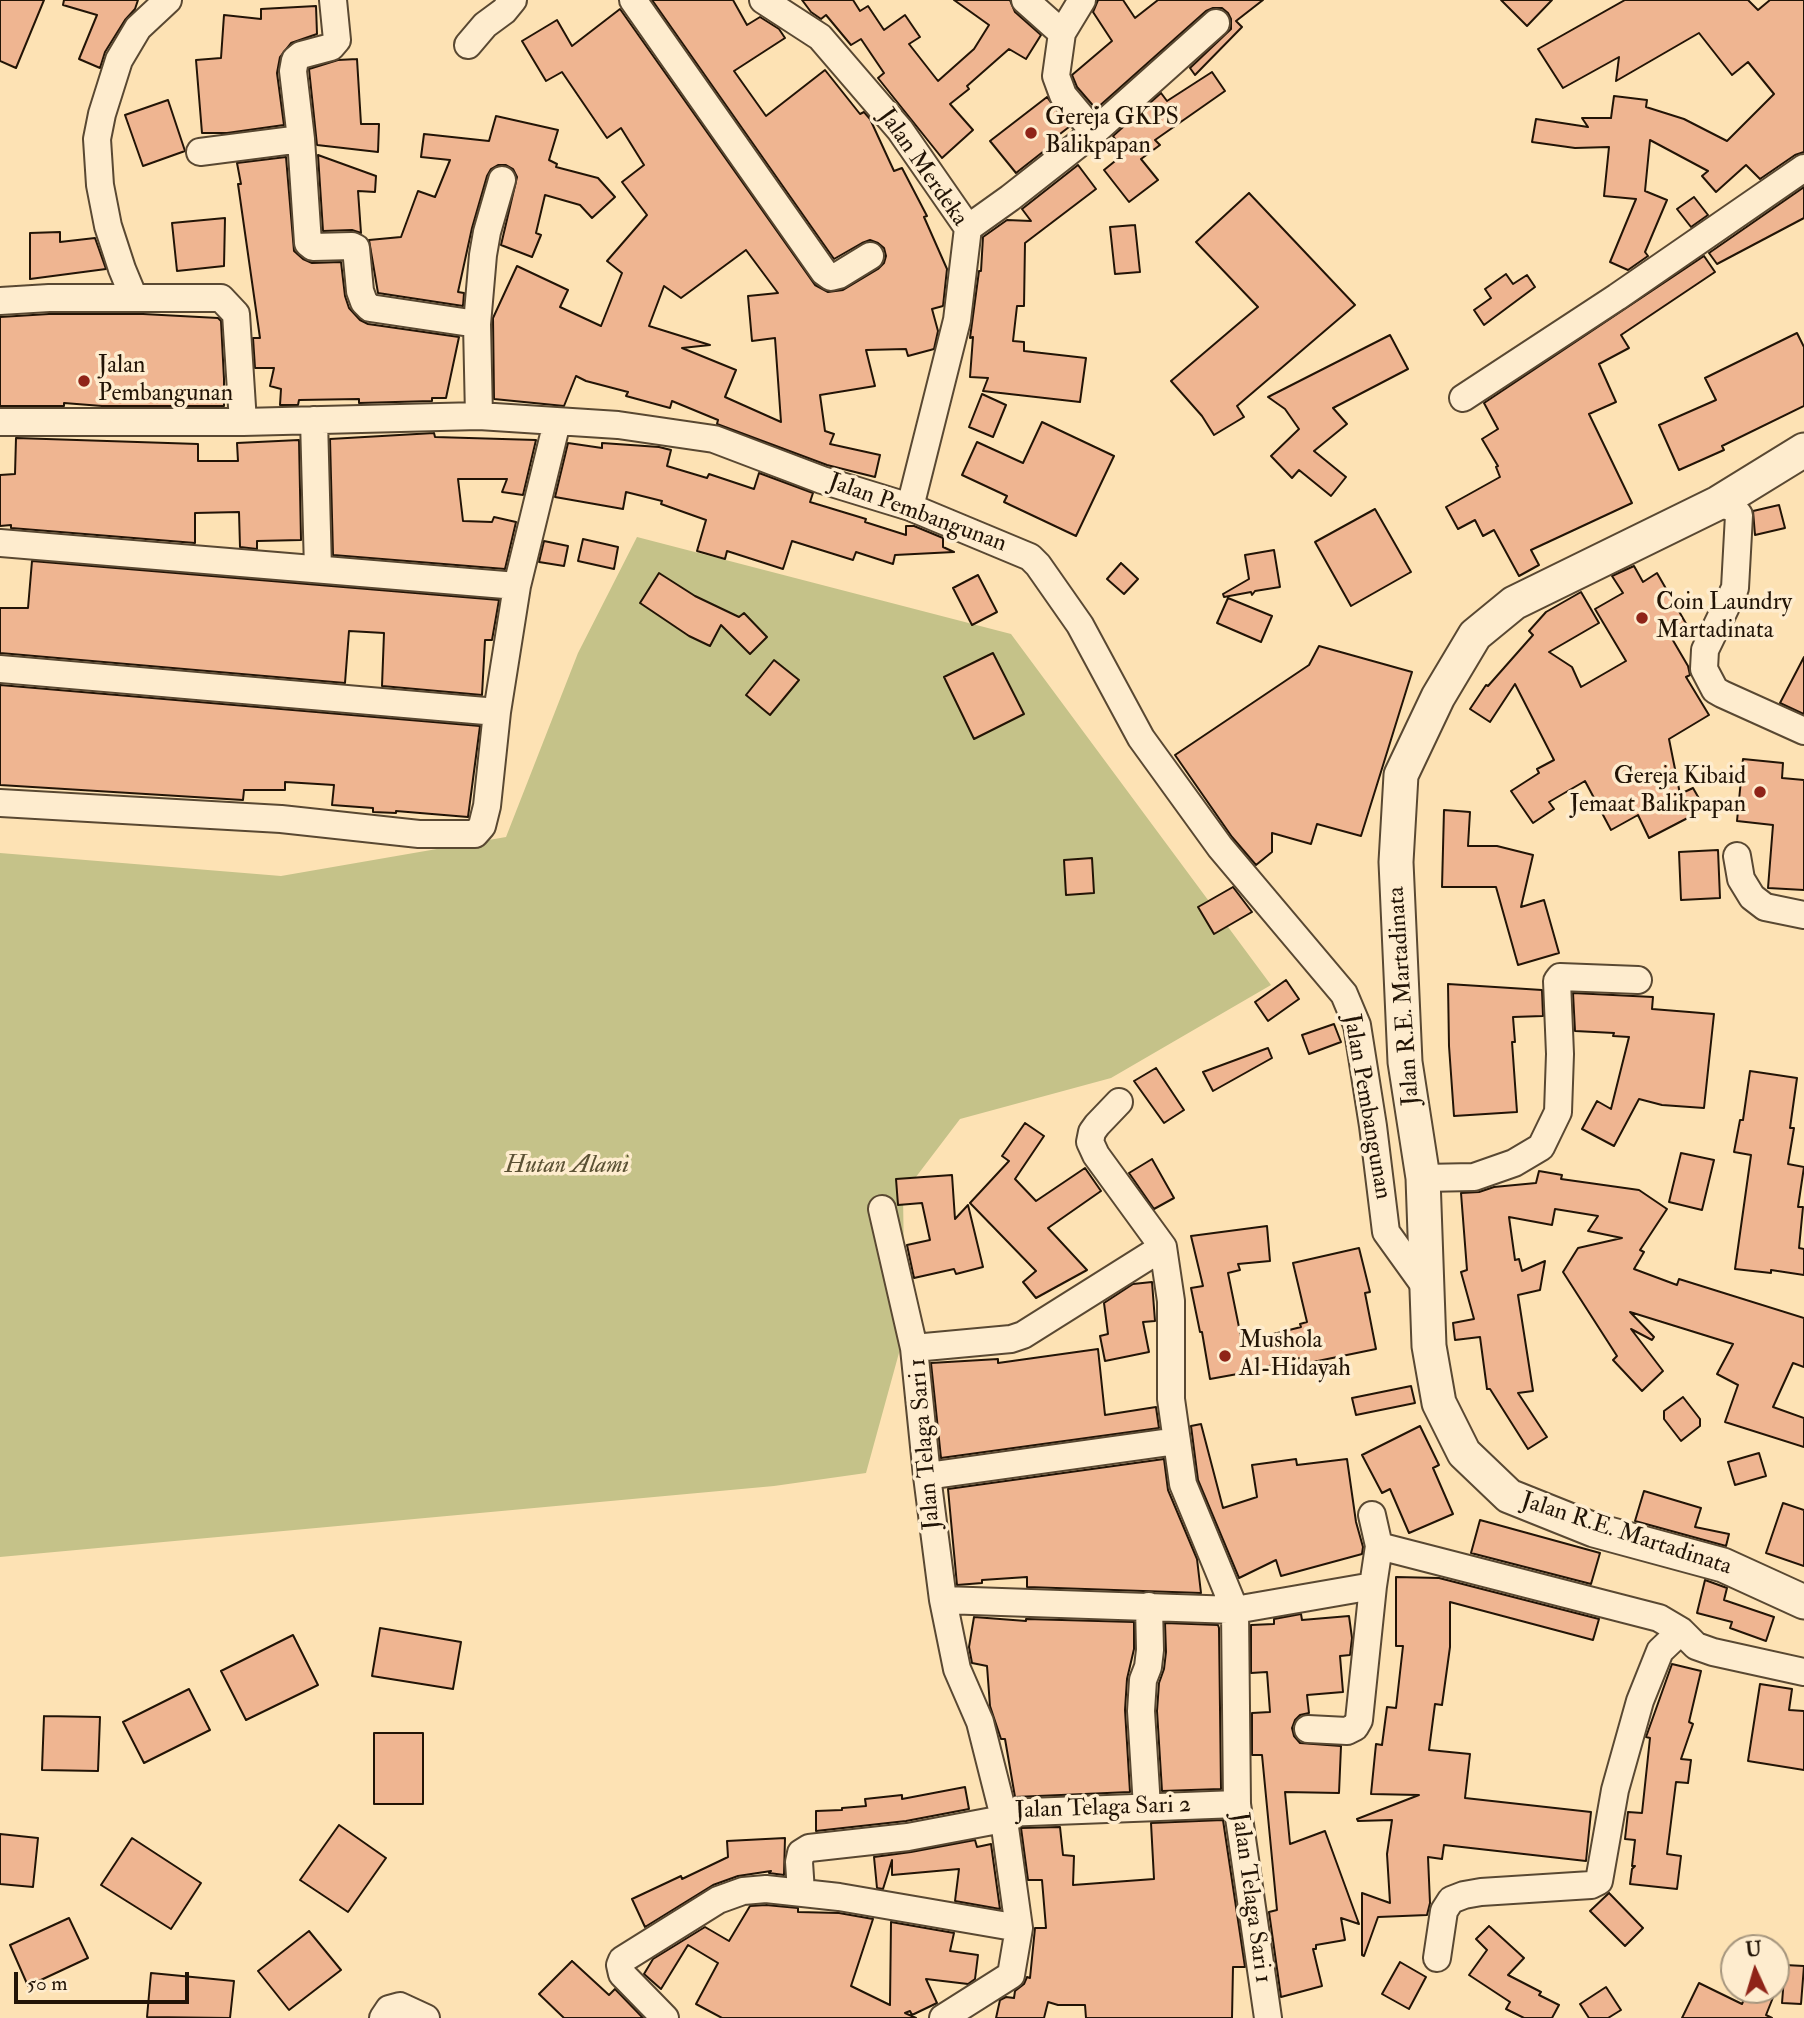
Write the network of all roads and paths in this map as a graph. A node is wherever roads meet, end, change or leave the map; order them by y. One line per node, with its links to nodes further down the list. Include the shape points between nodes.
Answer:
1 (168, 0): 18 (street, via 138,29 119,60 97,139 108,226)
2 (332, 0): 12 (street, via 337,40 331,47 295,60 293,86)
3 (513, 0): 10 (street)
4 (634, 0): 17 (street, via 824,272 839,275)
5 (763, 0): 16 (street, Jalan Merdeka, via 820,37 900,130)
6 (1025, 0): 9 (street)
7 (1082, 0): 9 (street)
8 (1216, 23): 11 (street)
9 (1062, 33): 11 (street, via 1055,67 1057,85)
10 (468, 45)
11 (1094, 131): 16 (street)
12 (301, 139): 13 (street); 20 (street, via 310,246 356,248 360,291 370,308)
13 (200, 152)
14 (1804, 168): 21 (street)
15 (502, 180): 20 (street, via 487,232)
16 (968, 228): 29 (street, Jalan Merdeka, via 957,320)
17 (870, 256)
18 (134, 298): 19 (street); 25 (street, via 221,298 230,305 236,314)
19 (0, 301)
20 (477, 324): 22 (street)
21 (1463, 398)
22 (479, 415): 23 (street, Jalan Pembangunan); 26 (street, Jalan Pembangunan)
23 (314, 420): 25 (street, Jalan Pembangunan); 31 (street)
24 (0, 422): 25 (street, Jalan Pembangunan)
25 (243, 422)
26 (557, 422): 29 (street, Jalan Pembangunan, via 618,425 714,439); 32 (street)
27 (1804, 450): 28 (street, Jalan R.E. Martadinata)
28 (1718, 503): 35 (street, via 1739,515 1735,588 1705,650 1704,669 1721,694); 41 (street, Jalan R.E. Martadinata, via 1514,603 1475,635 1438,697 1401,775 1396,862 1405,1062)
29 (910, 507): 44 (street, Jalan Pembangunan, via 1017,550 1038,565 1080,625 1157,760 1220,847 1345,994 1357,1025 1386,1232)
30 (0, 543): 31 (street)
31 (318, 569): 32 (street)
32 (517, 586): 34 (street)
33 (0, 668): 34 (street)
34 (497, 712): 36 (street, via 487,806 475,834 419,834 281,819)
35 (1804, 731)
36 (0, 803)
37 (1737, 856): 38 (street, via 1741,879 1752,897 1765,906)
38 (1804, 915)
39 (1638, 980): 41 (street, via 1560,977 1557,981 1558,1112 1541,1147 1514,1163 1474,1177)
40 (1119, 1101): 43 (street, via 1092,1132 1090,1142)
41 (1423, 1178): 44 (street, Jalan R.E. Martadinata)
42 (882, 1209): 45 (street)
43 (1163, 1247): 45 (street, Jalan Telaga Sari 1, via 1023,1335); 46 (street, Jalan Telaga Sari 1, via 1171,1301 1171,1399)
44 (1427, 1289): 52 (street, Jalan R.E. Martadinata, via 1429,1346 1439,1403 1464,1453 1509,1496 1594,1530 1723,1565)
45 (914, 1348): 47 (street, Jalan Telaga Sari 1)
46 (1177, 1441): 47 (street); 54 (street, Jalan Telaga Sari 1, via 1183,1484)
47 (927, 1476): 51 (street, Jalan Telaga Sari 1)
48 (1372, 1515): 49 (street)
49 (1379, 1546): 50 (street); 55 (street, via 1659,1618)
50 (1373, 1586): 54 (street); 57 (street, via 1359,1720 1348,1731)
51 (943, 1601): 53 (street); 60 (street, Jalan Telaga Sari 1, via 957,1669 980,1721)
52 (1804, 1602)
53 (1149, 1606): 54 (street); 59 (street, via 1150,1650 1142,1711)
54 (1235, 1610): 58 (street, Jalan Telaga Sari 1)
55 (1681, 1631): 56 (street, via 1696,1646 1713,1653); 63 (street, via 1660,1651 1640,1701 1615,1790 1599,1881 1481,1892 1451,1900 1444,1911)
56 (1804, 1672)
57 (1308, 1729)
58 (1237, 1804): 59 (street, Jalan Telaga Sari 2); 68 (street, Jalan Telaga Sari 1)
59 (1147, 1807): 60 (street, Jalan Telaga Sari 2)
60 (1003, 1816): 61 (street, via 908,1837 809,1848 801,1853 799,1862); 62 (street, Jalan Telaga Sari 2)
61 (801, 1892): 62 (street); 66 (street, via 743,1891 718,1900 622,1960 622,1974)
62 (1019, 1928): 67 (street, Jalan Telaga Sari 2, via 1011,1975)
63 (1437, 1958)
64 (383, 2018): 65 (street, via 389,2009 400,2006)
65 (426, 2018)
66 (665, 2018)
67 (943, 2018)
68 (1268, 2018)

